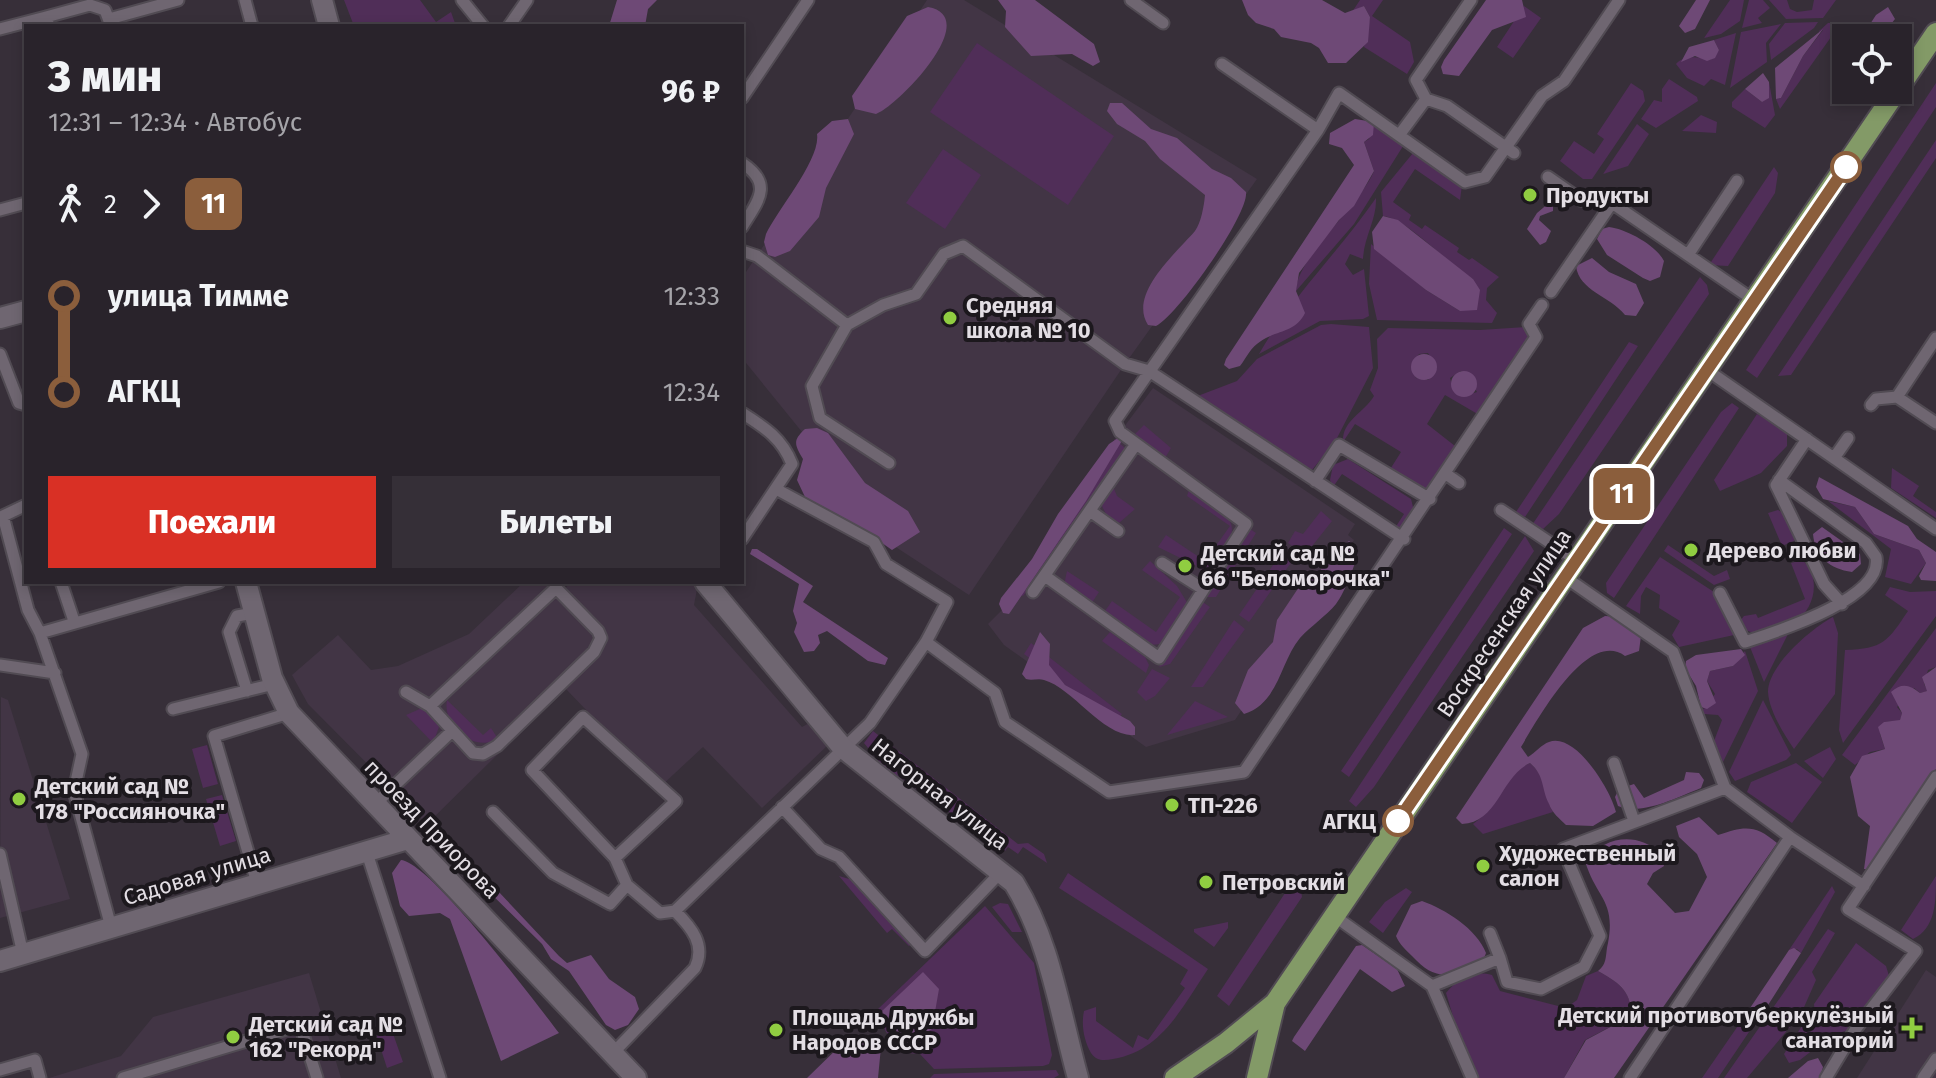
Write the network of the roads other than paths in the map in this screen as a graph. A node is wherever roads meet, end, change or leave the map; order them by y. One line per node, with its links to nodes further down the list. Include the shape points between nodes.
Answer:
1 (178, 0): 11 (lane)
2 (245, 0): 13 (lane)
3 (322, 0): 14 (street)
4 (462, 0): 15 (lane)
5 (527, 0): 16 (lane)
6 (808, 0): 21 (lane)
7 (1131, 0): 12 (lane)
8 (1471, 0): 22 (lane, via 1416,80)
9 (1619, 0): 25 (lane, via 1564,81 1542,96)
10 (47, 21): 11 (lane, via 90,5 101,7)
11 (110, 22)
12 (1163, 23)
13 (251, 24)
14 (328, 24)
15 (481, 24)
16 (510, 24)
17 (24, 25): 18 (lane)
18 (0, 29)
19 (1936, 33): 36 (main road, Воскресенская улица)
20 (1222, 64): 23 (lane)
21 (744, 95)
22 (1426, 99): 24 (lane); 25 (lane, via 1447,106)
23 (1318, 130): 24 (lane, via 1339,93); 44 (lane)
24 (1400, 134): 25 (lane, via 1465,182 1485,177)
25 (1509, 150)
26 (744, 164): 32 (lane, via 757,173 761,187)
27 (1548, 177): 29 (lane, via 1581,200)
28 (1737, 181): 34 (lane)
29 (1612, 203): 34 (lane); 35 (lane)
30 (24, 204): 31 (lane)
31 (0, 210)
32 (744, 224)
33 (744, 252): 40 (lane, via 757,256)
34 (1688, 255): 36 (lane)
35 (1551, 292)
36 (1755, 301): 43 (main road, Воскресенская улица)
37 (1542, 305): 55 (lane, via 1529,324 1536,337)
38 (24, 312): 39 (street)
39 (0, 318)
40 (847, 325): 44 (lane, via 916,294 944,254 963,246 1125,364); 54 (lane, via 812,386 814,404 820,418)
41 (1936, 338): 45 (lane)
42 (0, 354): 46 (lane)
43 (1707, 370): 51 (lane); 68 (main road, Воскресенская улица)
44 (1149, 371): 52 (lane, via 1115,421); 57 (lane)
45 (1897, 397): 47 (lane, via 1876,399); 49 (lane)
46 (24, 404)
47 (1871, 405)
48 (744, 414): 59 (lane, via 785,446 792,464)
49 (1936, 423)
50 (1848, 438): 53 (lane)
51 (1807, 439): 53 (lane); 56 (lane)
52 (1136, 444): 63 (lane); 76 (lane, via 1184,484 1246,524)
53 (1834, 458): 64 (lane)
54 (889, 463)
55 (1446, 474): 58 (lane); 60 (lane)
56 (1779, 480): 79 (lane, via 1776,485 1824,584); 79 (lane, via 1866,543 1876,557 1875,570)
57 (1315, 481): 60 (lane, via 1339,445); 67 (lane)
58 (1459, 483)
59 (776, 489): 65 (lane); 83 (lane, via 874,542 886,564 947,602)
60 (1430, 499): 67 (lane)
61 (24, 506): 82 (lane, via 3,516 28,610)
62 (1501, 510): 68 (lane)
63 (1090, 511): 66 (lane); 70 (lane)
64 (1936, 529)
65 (744, 530)
66 (1118, 531)
67 (1404, 539): 83 (lane, via 1244,772 1109,792 1005,722 995,693)
68 (1576, 560): 71 (main road, Воскресенская улица)
69 (1162, 563): 76 (lane)
70 (1045, 576): 76 (lane, via 1097,608 1159,658); 77 (lane)
71 (1565, 577): 96 (lane, via 1673,652); 111 (main road, Воскресенская улица)
72 (62, 584): 81 (lane)
73 (212, 584): 81 (lane)
74 (247, 584): 80 (street, проезд Приорова)
75 (709, 584): 93 (street, Нагорная улица)
76 (1203, 589)
77 (1033, 592)
78 (1720, 593): 79 (lane, via 1745,642)
79 (1842, 604)
80 (254, 613): 86 (street, проезд Приорова); 87 (lane, via 237,616 229,632)
81 (74, 621): 82 (lane)
82 (40, 633): 85 (lane)
83 (926, 642): 93 (lane, via 870,723)
84 (0, 665): 85 (lane)
85 (55, 673): 112 (lane, via 82,754 74,791)
86 (274, 684): 87 (lane); 91 (street, проезд Приорова)
87 (247, 691): 90 (lane)
88 (406, 692): 89 (lane)
89 (430, 706): 92 (lane); 92 (lane, via 556,588 598,631 601,638 594,652 497,746 473,753)
90 (173, 709)
91 (289, 713): 97 (street, проезд Приорова); 107 (lane, via 214,736)
92 (451, 732): 97 (lane)
93 (843, 748): 98 (lane); 106 (street, Нагорная улица)
94 (1614, 763): 100 (lane)
95 (1936, 777): 109 (lane)
96 (1725, 788): 100 (lane); 101 (lane)
97 (375, 804): 102 (street, проезд Приорова)
98 (782, 807): 106 (lane, via 821,849 839,857 925,951); 110 (lane)
99 (493, 812): 108 (lane, via 553,873 575,885 610,904)
100 (1634, 821): 115 (lane, via 1563,849 1600,936 1584,967 1541,989 1507,982)
101 (1790, 837): 109 (lane); 131 (lane)
102 (408, 839): 103 (street, Садовая улица); 119 (street, проезд Приорова)
103 (366, 850): 107 (street, Садовая улица); 126 (lane)
104 (0, 854): 114 (lane)
105 (615, 858): 105 (lane, via 532,770 583,717 676,801); 108 (lane)
106 (1001, 872): 128 (street, Нагорная улица, via 1027,903)
107 (257, 883): 112 (street, Садовая улица)
108 (627, 885): 110 (lane, via 660,913)
109 (1864, 886): 132 (lane, via 1848,909 1916,951 1855,1030)
110 (675, 911): 119 (lane, via 696,937 700,957)
111 (1333, 915): 117 (lane); 118 (main road, Воскресенская улица)
112 (111, 927): 114 (street, Садовая улица)
113 (1490, 933): 115 (lane)
114 (23, 954): 116 (street, Садовая улица)
115 (1500, 958): 117 (lane)
116 (0, 961)
117 (1432, 986): 130 (lane)
118 (1275, 1003): 122 (main road, Воскресенская улица); 129 (main road, Воскресенская улица)
119 (613, 1053): 127 (street, проезд Приорова)
120 (1936, 1059): 133 (lane)
121 (0, 1070): 123 (lane, via 35,1060)
122 (1262, 1072)
123 (40, 1078)
124 (123, 1078): 125 (lane, via 300,1025)
125 (317, 1078)
126 (440, 1078)
127 (636, 1078)
128 (1078, 1078)
129 (1175, 1078)
130 (1472, 1078)
131 (1630, 1078)
132 (1826, 1078)
133 (1923, 1078)

